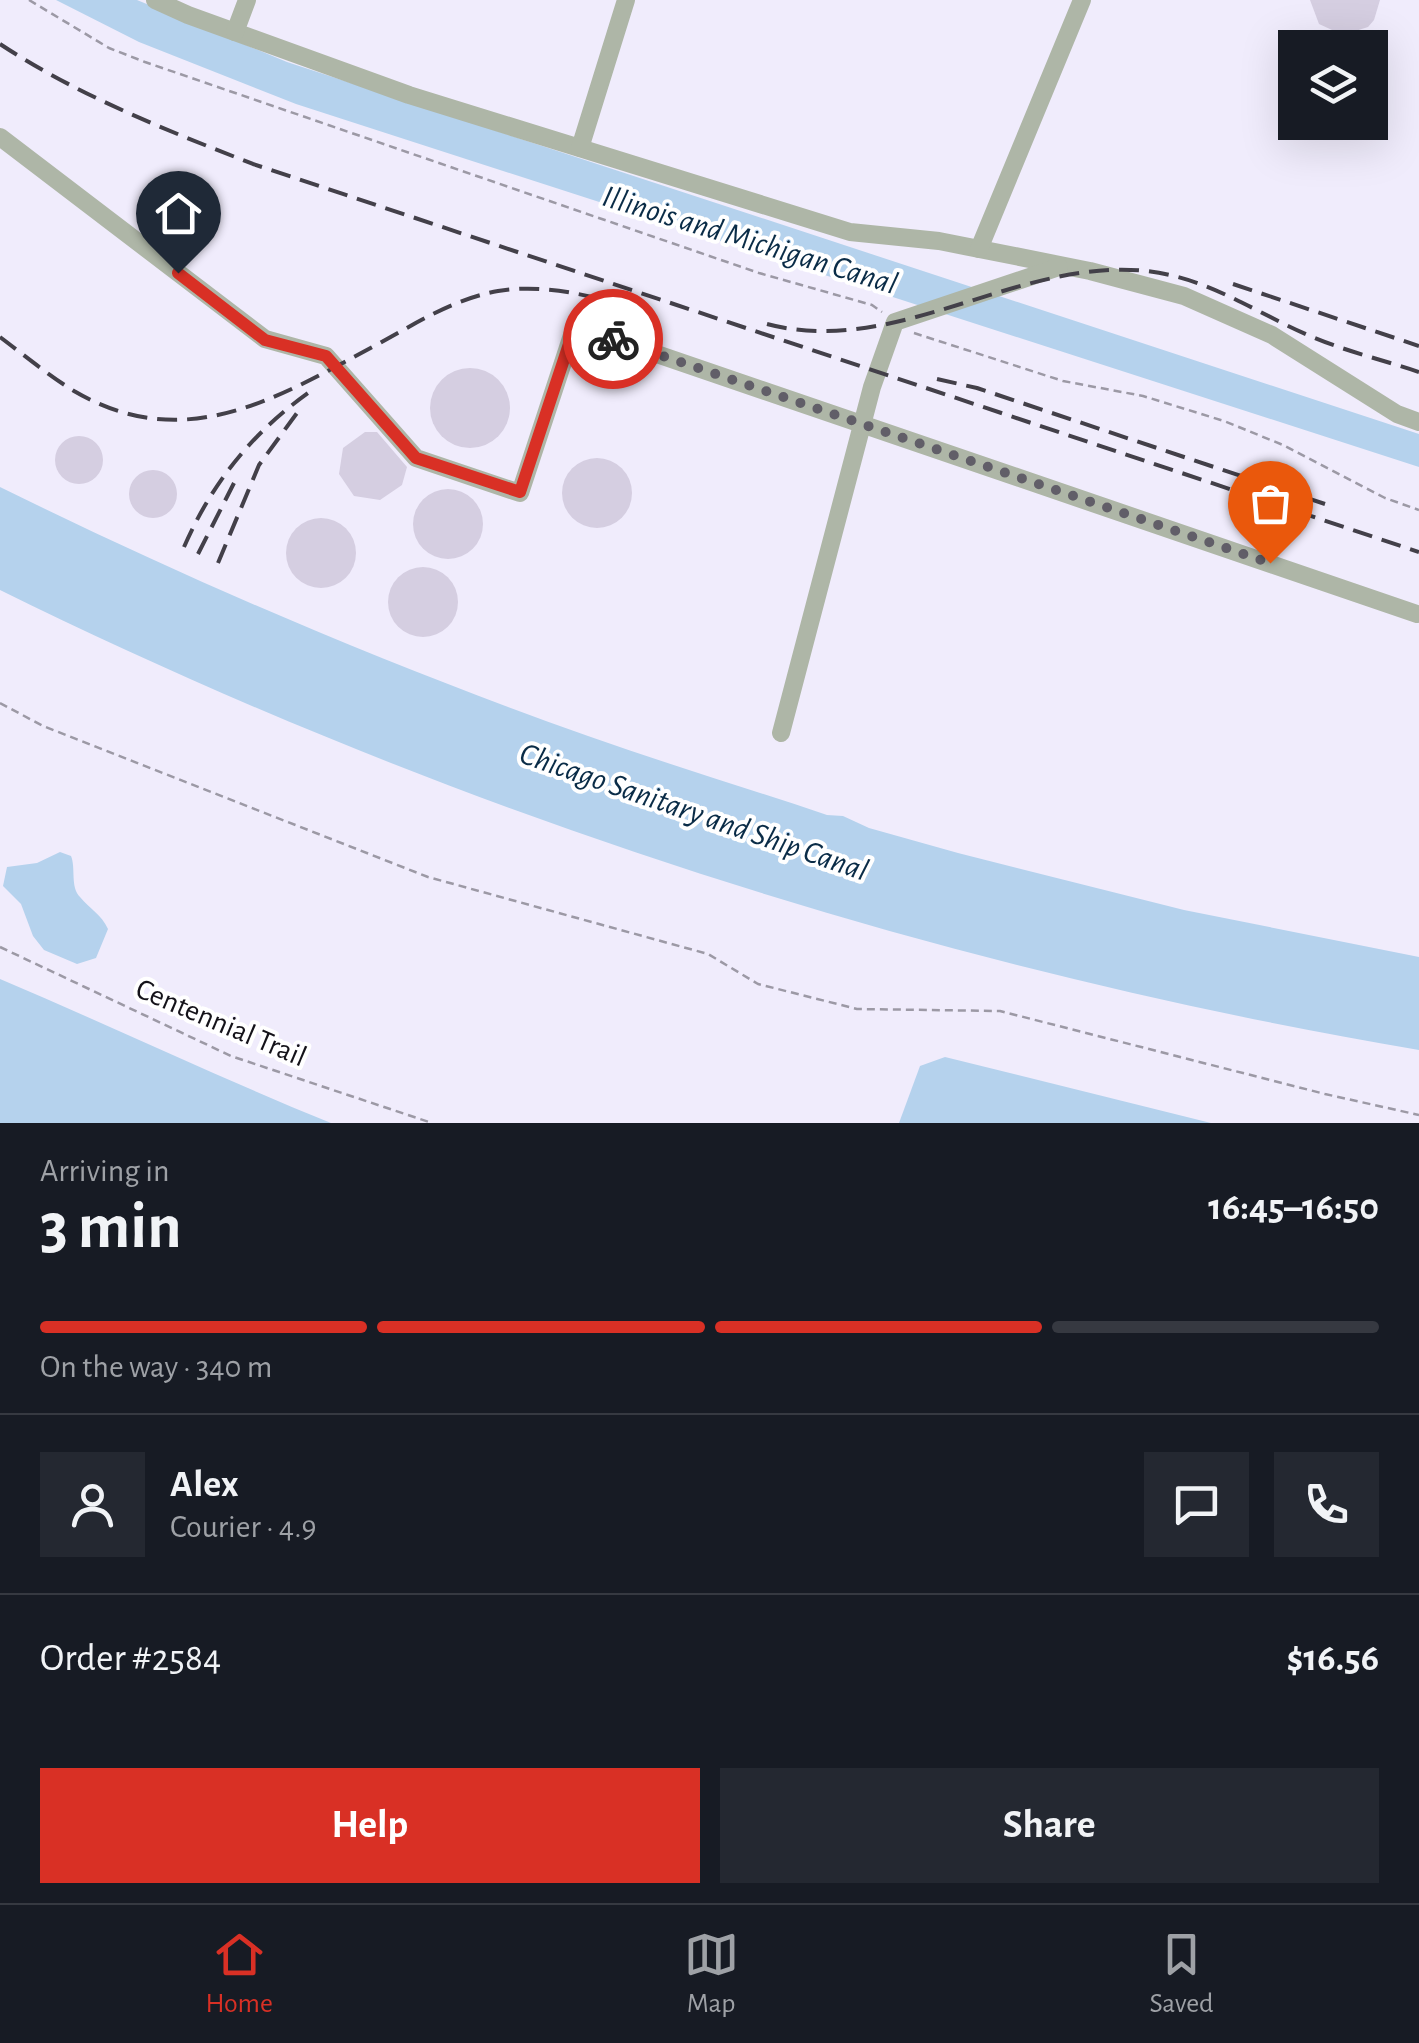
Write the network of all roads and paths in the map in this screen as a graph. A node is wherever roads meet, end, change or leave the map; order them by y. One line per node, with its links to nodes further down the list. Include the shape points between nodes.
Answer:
1 (29, 0): 11 (path, via 145,62)
2 (155, 0): 6 (lane)
3 (248, 0): 6 (lane)
4 (626, 0): 8 (lane)
5 (1082, 0): 9 (lane)
6 (235, 32): 8 (lane)
7 (0, 137): 13 (lane, via 265,340 326,356 416,458 451,470 520,492 575,326)
8 (580, 148): 9 (lane, via 850,232)
9 (978, 249): 10 (lane)
10 (1062, 266): 11 (lane); 12 (lane, via 1184,296 1272,334)
11 (903, 319): 13 (lane); 14 (path, via 926,339 968,353 1224,420)
12 (1419, 422)
13 (863, 424): 15 (lane); 17 (lane)
14 (1419, 510)
15 (1417, 614)
16 (0, 703): 19 (path, via 43,726 428,878 708,954 758,984 857,1009 1000,1011)
17 (781, 733)
18 (0, 947): 20 (path, Centennial Trail, via 231,1056)
19 (1419, 1115)
20 (432, 1123)

